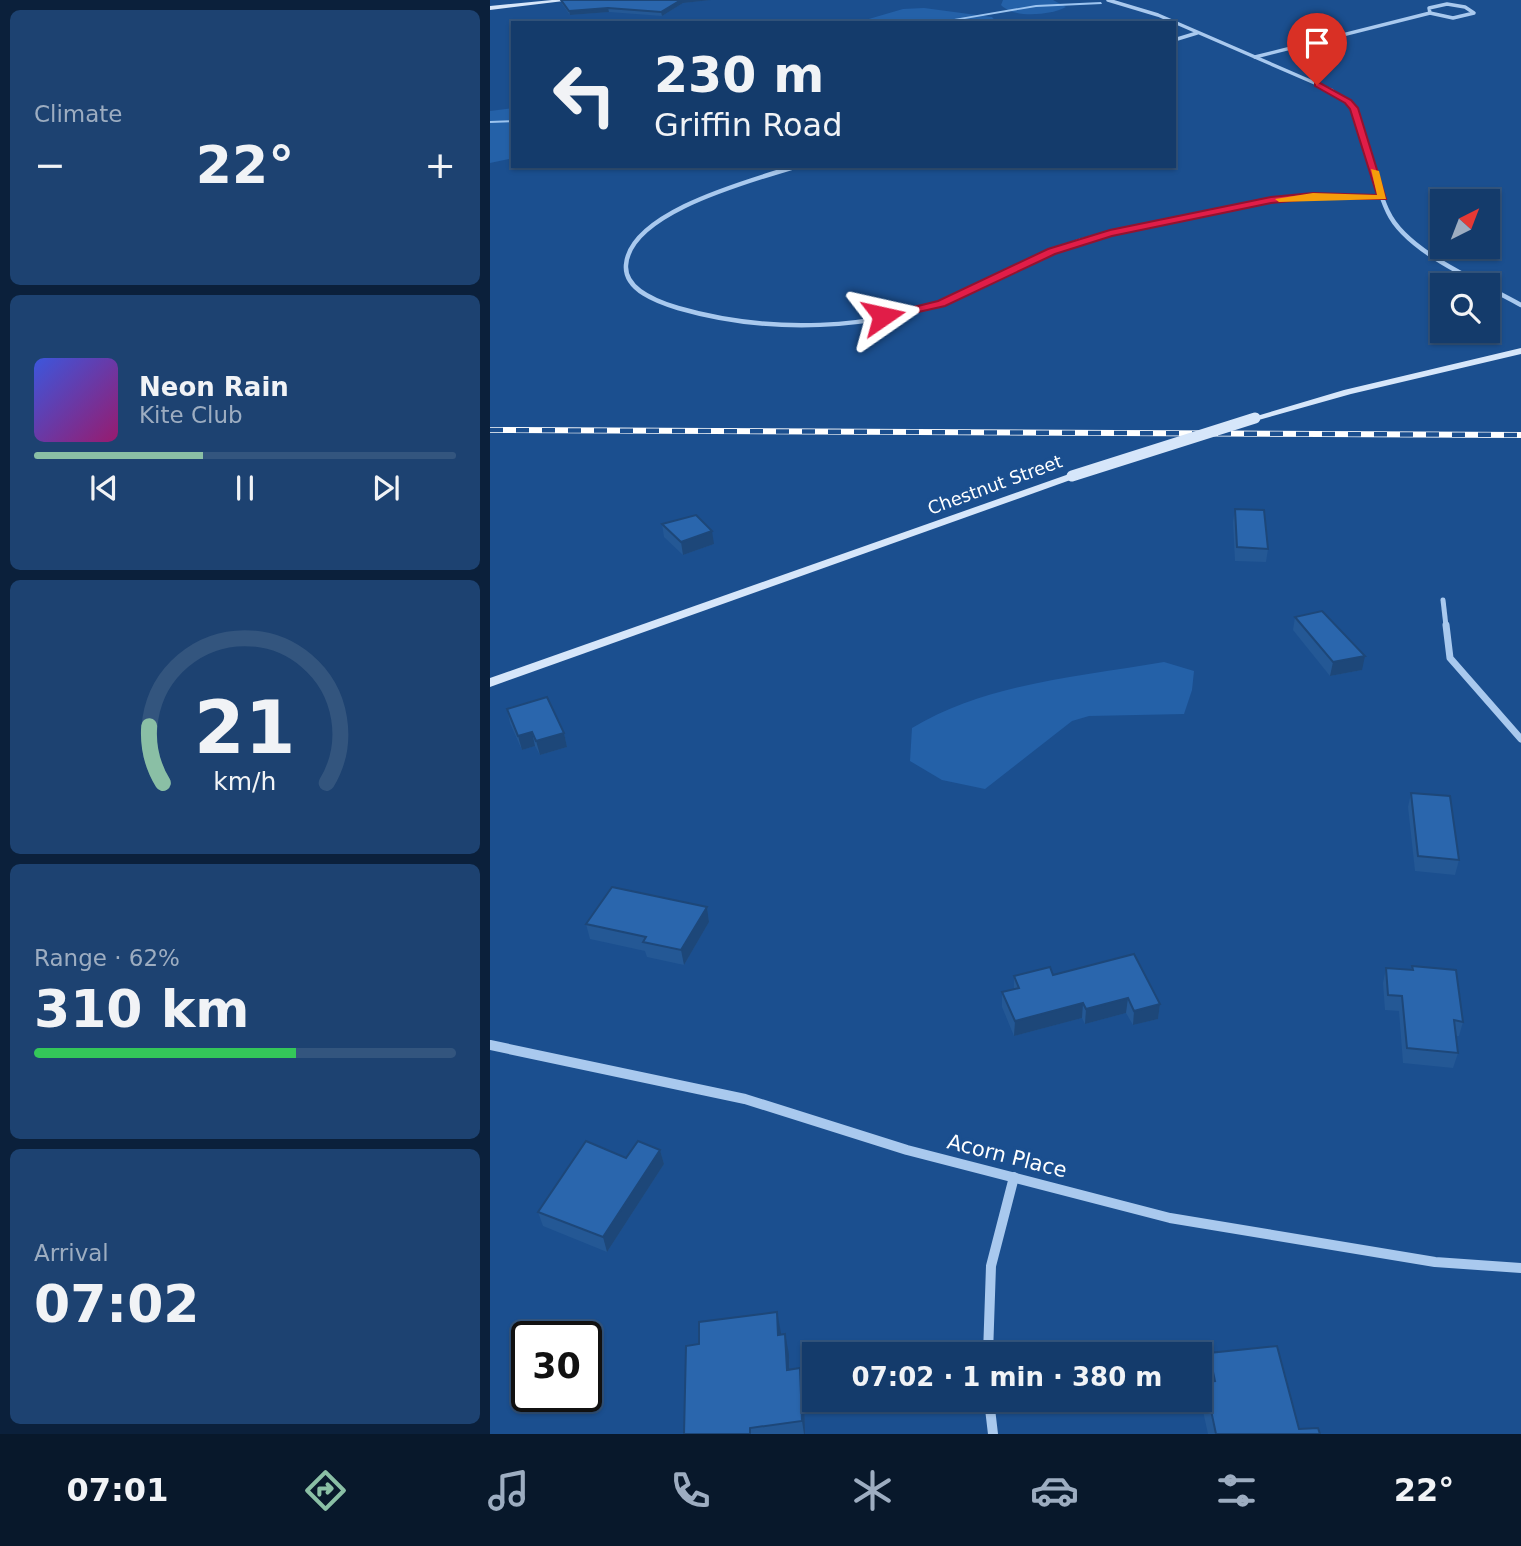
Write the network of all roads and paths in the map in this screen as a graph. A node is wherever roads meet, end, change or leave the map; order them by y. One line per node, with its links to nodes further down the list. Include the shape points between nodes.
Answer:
1 (569, 0): 3 (main road)
2 (1108, 0): 5 (street)
3 (490, 8)
4 (1430, 13): 4 (street, via 1429,8 1446,5 1474,13 1461,18); 9 (street)
5 (1170, 21)
6 (1176, 23): 7 (street)
7 (1198, 33): 8 (street); 9 (street)
8 (1176, 39)
9 (1254, 57): 11 (street, via 1348,101)
10 (792, 168): 11 (street, via 653,223 632,240 624,254 626,276 650,297 697,314 755,324 831,323 941,304 1042,255 1110,233 1271,200)
11 (1383, 197): 12 (street, via 1394,223 1412,241)
12 (1521, 305)
13 (1521, 351): 15 (main road, Chestnut Street, bridge, via 1348,392 1163,445)
14 (1443, 600): 16 (street, via 1450,658)
15 (490, 683)
16 (1521, 739)
17 (490, 1045): 18 (street, Acorn Place, via 746,1099 906,1150)
18 (1014, 1177): 19 (street, Acorn Place, via 1171,1218 1435,1262); 20 (street, via 990,1266)
19 (1521, 1268)
20 (988, 1342)
21 (990, 1412): 22 (street)
22 (993, 1434)

